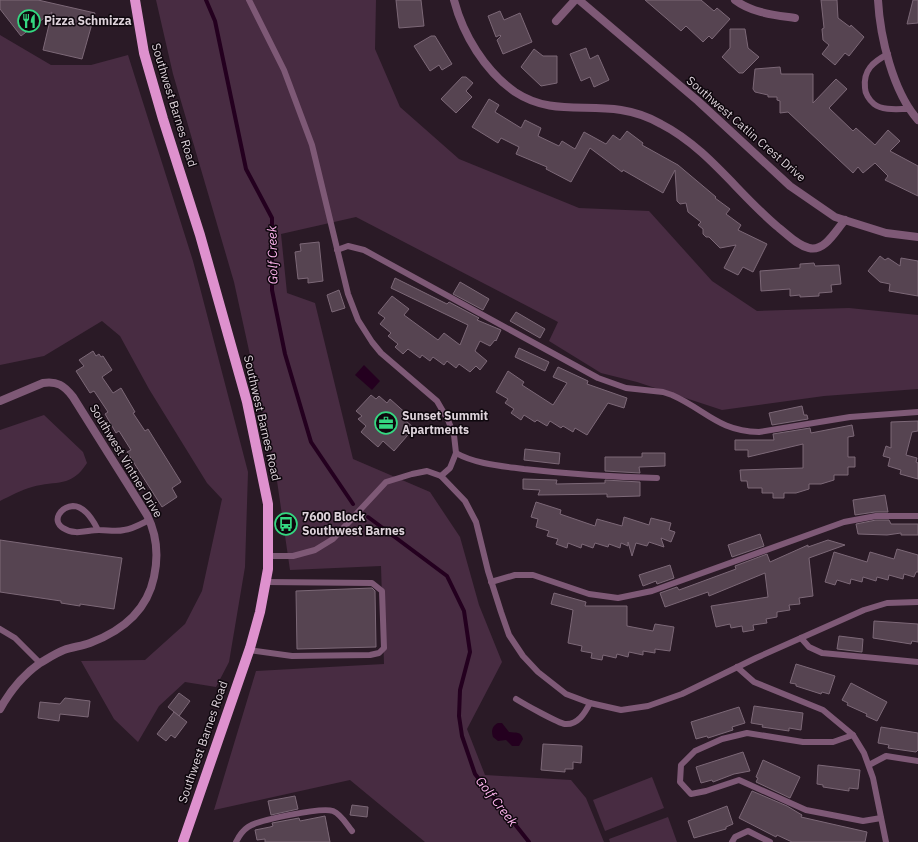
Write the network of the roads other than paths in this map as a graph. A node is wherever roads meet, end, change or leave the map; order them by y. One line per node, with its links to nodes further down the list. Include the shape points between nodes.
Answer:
1 (135, 0): 24 (main road, Southwest Barnes Road, via 139,33 146,60 200,235 247,402 268,504)
2 (249, 0): 15 (lane, via 284,70 312,145)
3 (454, 0): 13 (street, via 462,24 483,60 492,72 515,92 539,104 570,109 621,110 639,114 661,124 710,161 769,220 802,246 811,249 821,247)
4 (575, 0): 9 (street)
5 (579, 0): 13 (street, Southwest Catlin Crest Drive, via 698,101 790,186 835,217)
6 (735, 0): 8 (street, via 759,11)
7 (878, 0): 10 (street, via 883,40)
8 (796, 18)
9 (556, 20)
10 (888, 54): 11 (street, via 896,82); 11 (lane, via 870,66 864,78 865,90 874,104 880,107)
11 (908, 109): 12 (street)
12 (918, 120)
13 (845, 220): 14 (street, Southwest Catlin Crest Drive, via 886,233)
14 (918, 236)
15 (337, 250): 17 (lane, via 348,246 364,250 598,378 626,388 672,395 725,426 747,432 759,432 850,417); 18 (lane, via 348,294 358,320 381,353 437,401 454,435)
16 (0, 401): 22 (street, Southwest Vintner Drive, via 43,383 56,382 62,385 73,397)
17 (918, 412)
18 (456, 453): 19 (lane, via 450,468); 20 (lane, via 465,458 521,468 607,477)
19 (441, 476): 24 (lane, via 427,472 386,482 333,539 315,550 293,556); 26 (lane, via 465,501 476,522)
20 (657, 478)
21 (918, 516): 26 (lane, via 876,516 844,522 652,591 618,598 588,594 534,575 515,575)
22 (150, 520): 23 (lane, via 124,530); 32 (street, Southwest Vintner Drive, via 157,546 157,563 152,588 141,609 128,623 108,635 62,650)
23 (98, 530): 23 (lane, via 89,515 75,506 68,506 59,513 58,522 64,528 77,532)
24 (269, 556): 25 (main road, Southwest Barnes Road)
25 (265, 582): 30 (main road, Southwest Barnes Road, via 260,612); 30 (lane, via 372,583 382,591 384,648 379,653 370,655 292,656)
26 (491, 582): 35 (lane, via 509,634 523,656 538,672 566,694)
27 (918, 602): 29 (lane, via 887,603 864,610)
28 (0, 629): 32 (lane, via 15,638)
29 (801, 638): 31 (lane, via 809,647 822,653); 33 (lane)
30 (249, 650): 42 (main road, Southwest Barnes Road)
31 (918, 662)
32 (40, 664): 36 (street, Southwest Vintner Drive, via 26,674)
33 (737, 667): 35 (lane, via 682,694 648,706 621,710); 37 (lane, via 754,682 823,710)
34 (516, 699): 35 (lane, via 564,724 576,721 584,715)
35 (590, 703)
36 (0, 709)
37 (853, 735): 39 (lane); 40 (lane, via 833,742 803,742 747,733 722,739 695,751 681,765 680,782 691,794 739,780 806,810 863,821)
38 (918, 761): 39 (lane, via 886,756)
39 (869, 765): 40 (lane)
40 (881, 818): 46 (lane)
41 (352, 831): 43 (lane, via 333,811 322,810 274,817 257,823 243,831)
42 (183, 842)
43 (236, 842)
44 (732, 842): 45 (lane, via 735,837 748,831)
45 (770, 842)
46 (886, 842)

